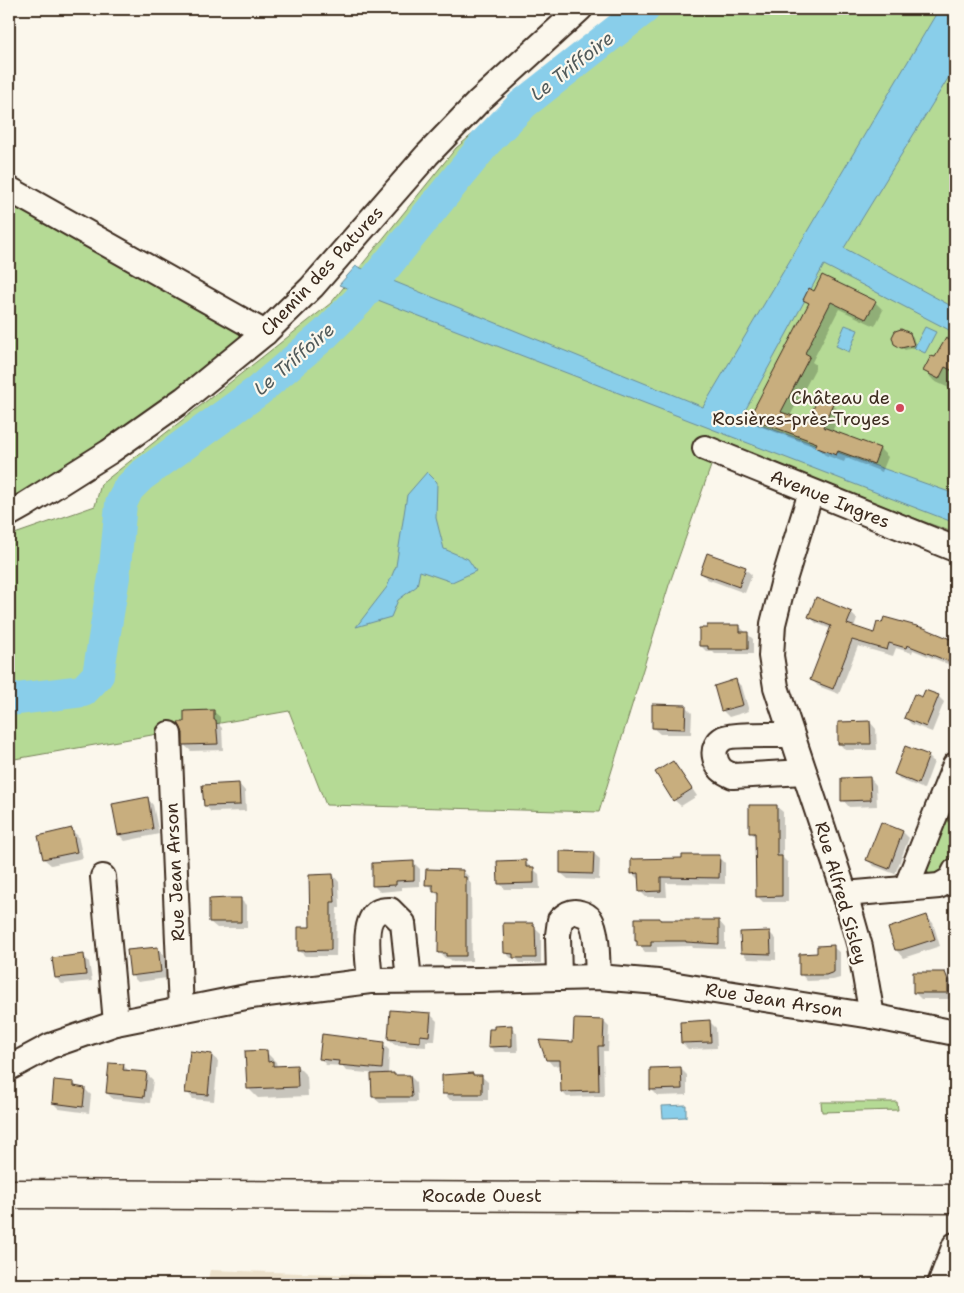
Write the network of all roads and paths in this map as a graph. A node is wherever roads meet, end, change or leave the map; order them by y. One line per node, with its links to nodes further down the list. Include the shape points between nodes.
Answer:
1 (580, 9): 3 (street, Chemin des Patures, via 479,100 312,287)
2 (9, 189): 3 (street)
3 (265, 333): 6 (street, Chemin des Patures, via 184,398 109,452)
4 (705, 448): 5 (street, Avenue Ingres)
5 (810, 492): 7 (street, Avenue Ingres); 9 (street, Rue Alfred Sisley, via 773,624 771,656 776,687)
6 (9, 514)
7 (955, 549)
8 (169, 734): 20 (street, Rue Jean Arson)
9 (791, 735): 11 (street, Rue Alfred Sisley); 11 (street, via 726,736 717,743 714,753 716,764 732,776)
10 (955, 765): 14 (street)
11 (804, 772): 15 (street, Rue Alfred Sisley)
12 (955, 871): 14 (street, via 952,880 939,886)
13 (103, 877): 22 (street)
14 (906, 888): 15 (street)
15 (846, 894): 21 (street, Rue Alfred Sisley, via 860,947)
16 (598, 977): 17 (street, Rue Jean Arson); 17 (street, via 590,919 575,911 560,920); 21 (street, Rue Jean Arson, via 658,982)
17 (559, 978): 18 (street, Rue Jean Arson)
18 (409, 980): 19 (street, Rue Jean Arson); 19 (street, via 403,923 390,910 378,912 370,920)
19 (370, 981): 20 (street, Rue Jean Arson, via 251,996)
20 (182, 1010): 22 (street, Rue Jean Arson)
21 (872, 1016): 23 (street, Rue Jean Arson)
22 (116, 1023): 24 (street, Rue Jean Arson, via 50,1046)
23 (953, 1031)
24 (9, 1068)
25 (9, 1194): 26 (main road, Rocade Ouest)
26 (955, 1199)
27 (955, 1245): 28 (street)
28 (940, 1284)

